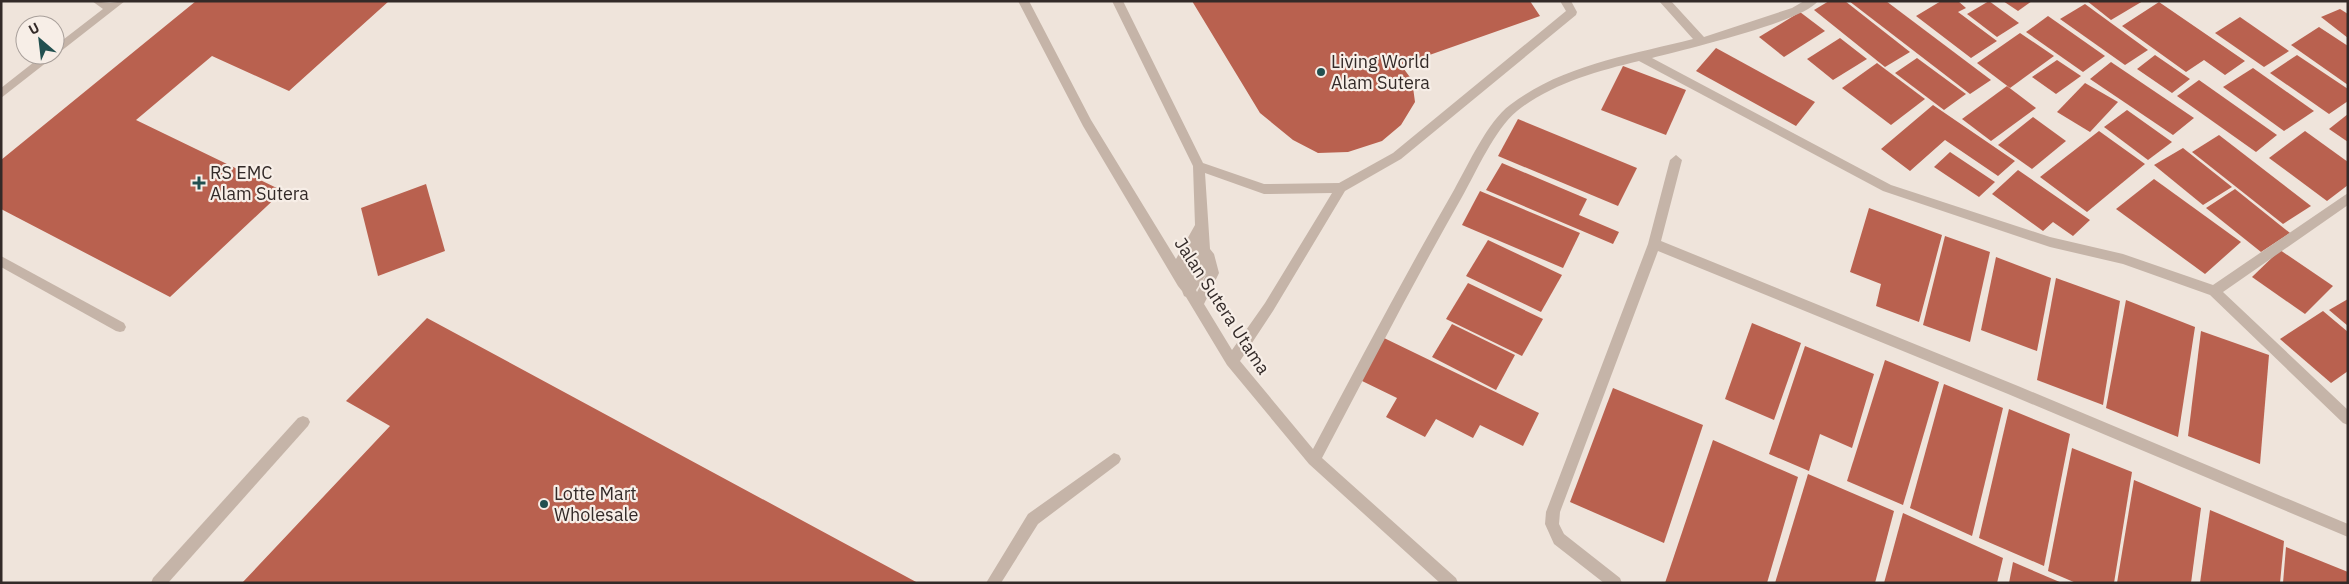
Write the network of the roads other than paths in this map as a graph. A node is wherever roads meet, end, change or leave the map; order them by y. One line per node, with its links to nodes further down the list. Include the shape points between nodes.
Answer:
1 (97, 1): 7 (street)
2 (1023, 1): 20 (street, Jalan Sutera Utama, via 1087,123)
3 (1117, 1): 14 (street)
4 (1565, 1): 15 (street, via 1572,12 1397,156)
5 (1664, 1): 8 (street)
6 (1812, 1): 8 (street, via 1796,11)
7 (116, 5): 9 (street)
8 (1702, 42): 10 (street)
9 (65, 44)
10 (1639, 56): 21 (street, via 1887,188 2050,242 2123,260); 28 (street, via 1544,88 1512,109 1496,129 1430,242)
11 (38, 65): 12 (street)
12 (1, 94)
13 (1676, 160): 18 (street)
14 (1199, 166): 15 (street, via 1264,189); 17 (street)
15 (1341, 188): 24 (street, via 1269,307)
16 (2348, 198): 21 (street)
17 (1200, 226): 20 (street); 20 (street, via 1205,265); 22 (street, via 1213,273)
18 (1654, 244): 29 (street, via 2022,393); 33 (street, via 1553,512 1552,524 1559,539)
19 (1, 261): 23 (street)
20 (1182, 281): 22 (street, Jalan Sutera Utama)
21 (2214, 290): 25 (street)
22 (1197, 305): 24 (street, Jalan Sutera Utama)
23 (120, 327)
24 (1232, 361): 28 (street, Jalan Sutera Utama)
25 (2348, 418)
26 (303, 422): 30 (street)
27 (1114, 459): 31 (street, via 1033,519)
28 (1314, 460): 32 (street, Jalan Sutera Utama)
29 (2348, 531)
30 (158, 583)
31 (993, 583)
32 (1451, 583)
33 (1615, 583)

